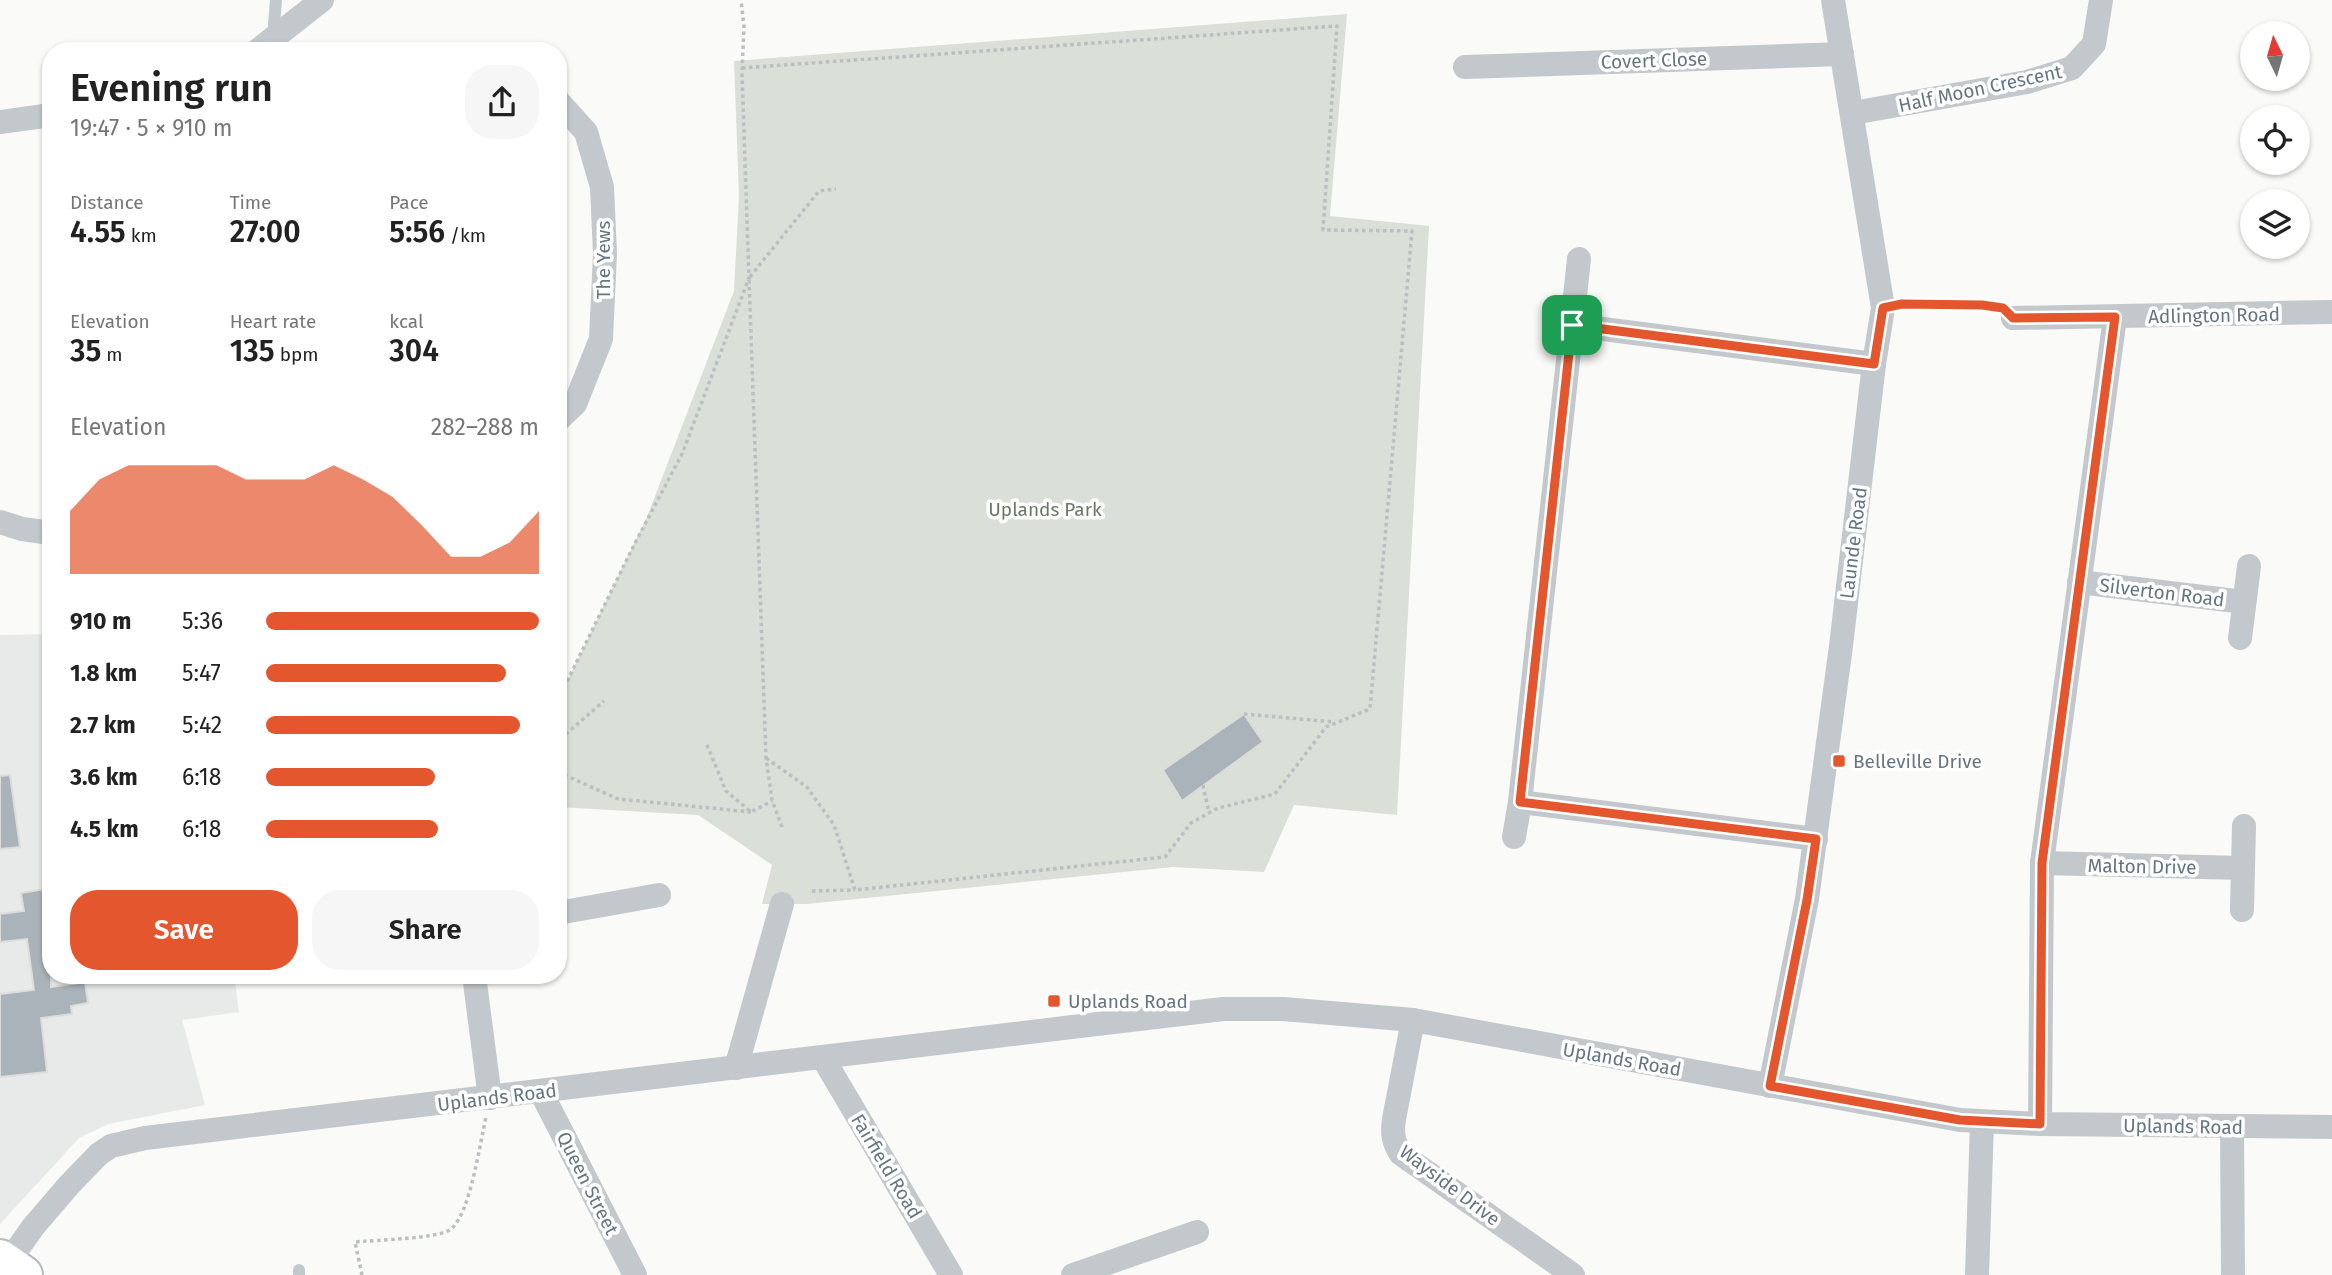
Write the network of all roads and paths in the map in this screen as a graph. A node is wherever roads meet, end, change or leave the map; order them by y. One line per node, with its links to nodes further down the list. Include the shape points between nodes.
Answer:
1 (276, 0): 6 (lane)
2 (322, 0): 7 (street)
3 (741, 0): 10 (path)
4 (1833, 0): 8 (street, Launde Road)
5 (2101, 0): 12 (street, Half Moon Crescent, via 2094,44 2072,68 2027,82)
6 (266, 42)
7 (268, 42)
8 (1842, 54): 9 (street, Covert Close); 12 (street, Launde Road)
9 (1465, 66)
10 (742, 68): 17 (path); 34 (path, via 1337,26 1323,230 1412,231 1370,709)
11 (567, 111): 24 (street, The Yews, via 586,132 602,187 605,254 601,339 575,404)
12 (1853, 113): 18 (street, Launde Road)
13 (42, 116): 14 (street)
14 (0, 122)
15 (836, 189): 17 (path, via 819,191)
16 (1579, 259): 22 (street)
17 (749, 278): 31 (path, via 682,454); 37 (path)
18 (1883, 308): 21 (path, via 1982,305 2003,308); 23 (street, Launde Road)
19 (2332, 312): 20 (street, Adlington Road)
20 (2115, 317): 21 (street, Adlington Road); 28 (street)
21 (2013, 318)
22 (1572, 325): 23 (street); 41 (street)
23 (1874, 364): 47 (street, Launde Road)
24 (567, 412)
25 (0, 522): 26 (street)
26 (42, 532)
27 (2249, 566): 29 (street)
28 (2079, 582): 29 (street, Silverton Road); 48 (street)
29 (2244, 602): 30 (street)
30 (2239, 638)
31 (567, 682)
32 (604, 701): 35 (path)
33 (1244, 714): 34 (path)
34 (1337, 722): 43 (path, via 1326,727 1275,794)
35 (567, 733)
36 (706, 745): 42 (path, via 726,791)
37 (766, 758): 40 (path); 50 (path, via 807,787 834,825)
38 (567, 776): 42 (path, via 618,799)
39 (1203, 785): 43 (path)
40 (772, 800): 42 (path); 45 (path)
41 (1520, 802): 46 (street); 47 (street)
42 (751, 812)
43 (1209, 813): 50 (path, via 1191,823 1165,857)
44 (2244, 826): 49 (street)
45 (782, 827)
46 (1514, 837)
47 (1816, 839): 60 (street, Launde Road)
48 (2042, 863): 49 (street, Malton Drive); 64 (street)
49 (2243, 868): 54 (street)
50 (855, 890): 51 (path)
51 (812, 891)
52 (659, 895): 55 (street)
53 (782, 904): 59 (street)
54 (2242, 910)
55 (567, 911)
56 (475, 984): 62 (street)
57 (1413, 1020): 58 (street, Uplands Road, via 1223,1009); 60 (street, Uplands Road); 73 (street, Wayside Drive, via 1392,1132 1394,1144 1401,1154)
58 (822, 1058): 59 (street, Uplands Road); 71 (street, Fairfield Road)
59 (736, 1068): 61 (street, Uplands Road)
60 (1770, 1086): 63 (street, Uplands Road)
61 (541, 1092): 62 (street, Uplands Road); 70 (street, Queen Street)
62 (490, 1098): 68 (street, Uplands Road, via 145,1138 111,1146 33,1227); 69 (path, via 463,1214 450,1230 435,1235 355,1242)
63 (1982, 1122): 64 (street, Uplands Road); 74 (street)
64 (2040, 1124): 65 (street, Uplands Road)
65 (2232, 1126): 66 (street, Uplands Road); 75 (street)
66 (2332, 1127)
67 (1197, 1232): 72 (street)
68 (8, 1268)
69 (362, 1275)
70 (635, 1275)
71 (951, 1275)
72 (1073, 1275)
73 (1573, 1275)
74 (1977, 1275)
75 (2232, 1275)

